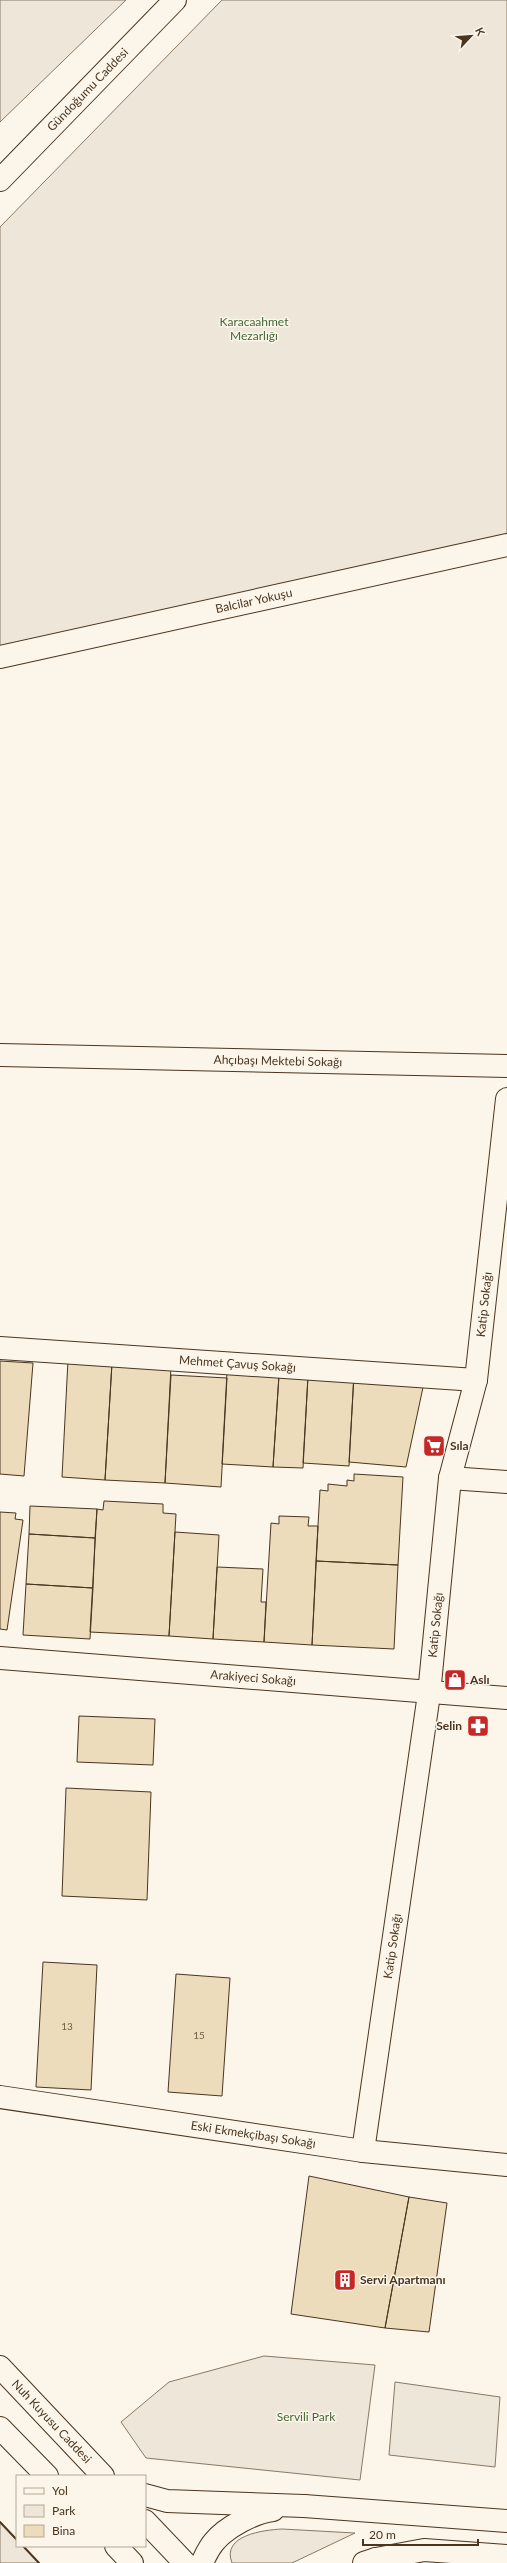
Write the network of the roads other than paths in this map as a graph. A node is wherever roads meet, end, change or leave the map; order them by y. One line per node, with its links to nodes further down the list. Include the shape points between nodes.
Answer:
1 (175, 0): 2 (street, Gündoğumu Caddesi)
2 (0, 180)
3 (507, 545): 4 (street, Balcilar Yokuşu)
4 (0, 657)
5 (0, 1055): 6 (street, Ahçıbaşı Mektebi Sokağı)
6 (507, 1066)
7 (507, 1099): 9 (street, Katip Sokağı)
8 (0, 1348): 9 (street, Mehmet Çavuş Sokağı)
9 (476, 1380): 10 (street, Katip Sokağı)
10 (450, 1478): 11 (street); 13 (street, Katip Sokağı)
11 (507, 1482)
12 (0, 1658): 13 (street, Arakiyeci Sokağı)
13 (429, 1694): 14 (street, Arakiyeci Sokağı); 16 (street, Katip Sokağı)
14 (507, 1698)
15 (0, 2097): 16 (street, Eski Ekmekçibaşı Sokağı)
16 (363, 2151): 17 (street, Eski Ekmekçibaşı Sokağı)
17 (507, 2165)
18 (0, 2367): 21 (street, Nuh Kuyusu Caddesi)
19 (0, 2428): 20 (street)
20 (46, 2475)
21 (102, 2475)
22 (146, 2495): 23 (street, via 167,2501)
23 (304, 2506): 24 (street); 31 (street, via 263,2511 244,2519 215,2540)
24 (507, 2521)
25 (146, 2522): 30 (street)
26 (117, 2547): 29 (street)
27 (507, 2556): 28 (street, via 424,2550)
28 (371, 2562)
29 (132, 2563)
30 (185, 2563)
31 (202, 2563)

